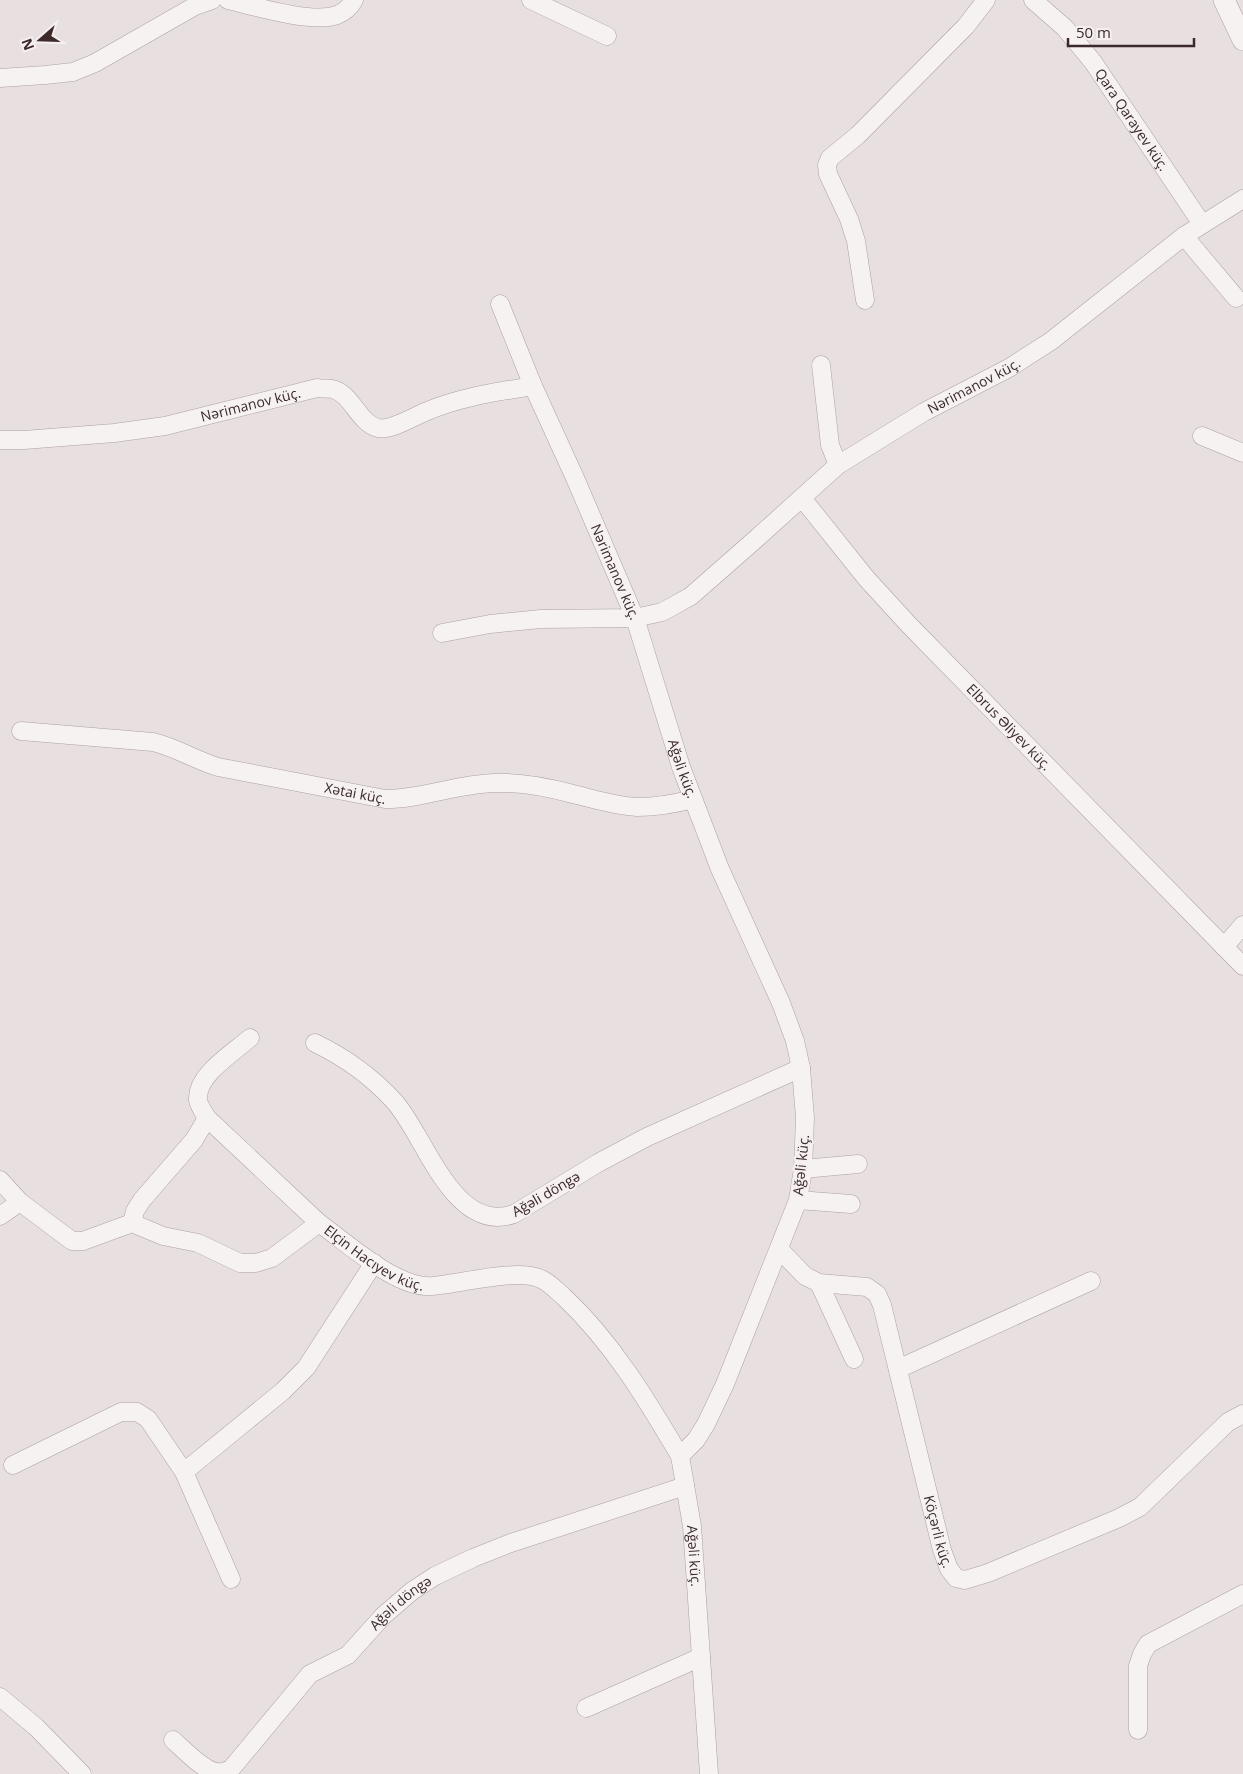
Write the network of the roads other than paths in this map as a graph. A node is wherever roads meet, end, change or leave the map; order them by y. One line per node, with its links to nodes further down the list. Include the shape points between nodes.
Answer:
1 (212, 0): 10 (street, via 73,72)
2 (228, 0): 3 (street, via 279,13 312,17 336,16 349,8)
3 (354, 0)
4 (531, 0): 8 (street)
5 (986, 0): 15 (street, via 959,34 830,158 827,165 856,240)
6 (1033, 0): 12 (street, Qara Qarayev küç., via 1065,28 1093,62)
7 (1224, 0): 9 (street)
8 (607, 36)
9 (1243, 40)
10 (0, 78)
11 (1243, 199): 12 (street, Nərimanov küç.)
12 (1202, 224): 13 (street, Nərimanov küç.)
13 (1184, 236): 14 (street); 22 (street, Nərimanov küç., via 1051,341 1009,368 924,412)
14 (1236, 298)
15 (865, 300)
16 (500, 304): 18 (street)
17 (821, 364): 22 (street, via 830,445)
18 (533, 386): 20 (street, Nərimanov küç., via 467,398 387,428 377,428 365,420 341,393 316,388 166,426 114,433); 24 (street, Nərimanov küç.)
19 (1202, 436): 21 (street)
20 (0, 440)
21 (1243, 453)
22 (838, 465): 23 (street, Nərimanov küç.)
23 (802, 498): 24 (street, Nərimanov küç., via 691,596 662,612); 29 (street, Elbrus Əliyev küç., via 908,625)
24 (635, 618): 25 (street, via 541,619); 27 (street, Ağəli küç.)
25 (442, 633)
26 (21, 731): 27 (street, Xətai küç., via 153,742 218,767 384,799 402,799 493,783 523,784 635,807 664,806)
27 (693, 799): 33 (street, Ağəli küç., via 732,900 781,1003)
28 (1243, 925): 29 (street)
29 (1224, 947): 30 (street, Elbrus Əliyev küç.)
30 (1243, 966)
31 (250, 1038): 34 (street, via 205,1077 198,1102)
32 (315, 1043): 33 (street, Ağəli döngə, via 336,1053 395,1102 448,1186 470,1208 485,1216 504,1218 647,1137)
33 (801, 1068): 36 (street, Ağəli küç., via 805,1118)
34 (206, 1118): 42 (street, via 194,1140 142,1200); 43 (street)
35 (858, 1164): 36 (street)
36 (803, 1169): 38 (street, Ağəli küç.)
37 (0, 1180): 39 (street)
38 (798, 1200): 40 (street); 44 (street, Ağəli küç.)
39 (20, 1202): 41 (street); 42 (street, via 72,1241 83,1241)
40 (851, 1204)
41 (0, 1216)
42 (132, 1223): 43 (street, Elçin Hacıyev küç., via 163,1236 198,1243 240,1263 256,1263 272,1258)
43 (319, 1223): 45 (street, Elçin Hacıyev küç.)
44 (779, 1249): 47 (street, Köçərli küç., via 805,1276); 51 (street, Ağəli küç., via 706,1424)
45 (374, 1263): 51 (street, Elçin Hacıyev küç., via 405,1282 426,1286 524,1274 541,1279 578,1310 602,1340 650,1406); 53 (street, via 306,1368 283,1391)
46 (1091, 1281): 49 (street)
47 (819, 1283): 48 (street); 49 (street, Köçərli küç., via 867,1287 877,1294)
48 (854, 1359)
49 (898, 1369): 50 (street, Köçərli küç., via 942,1550 949,1569 956,1578 965,1580 1006,1566 1140,1507 1228,1422)
50 (1243, 1414)
51 (680, 1456): 54 (street, Ağəli küç.)
52 (13, 1465): 53 (street, via 121,1412 137,1412 148,1419)
53 (184, 1472): 55 (street)
54 (685, 1486): 57 (street, Ağəli küç., via 692,1526); 61 (street, Ağəli döngə, via 508,1544 428,1581 383,1616 348,1655 310,1674 231,1768 214,1772)
55 (231, 1579)
56 (1243, 1594): 60 (street, via 1148,1644 1138,1666)
57 (701, 1657): 59 (street); 63 (street, Ağəli küç.)
58 (0, 1697): 62 (street)
59 (586, 1708)
60 (1138, 1730)
61 (173, 1740)
62 (82, 1774)
63 (709, 1774)

